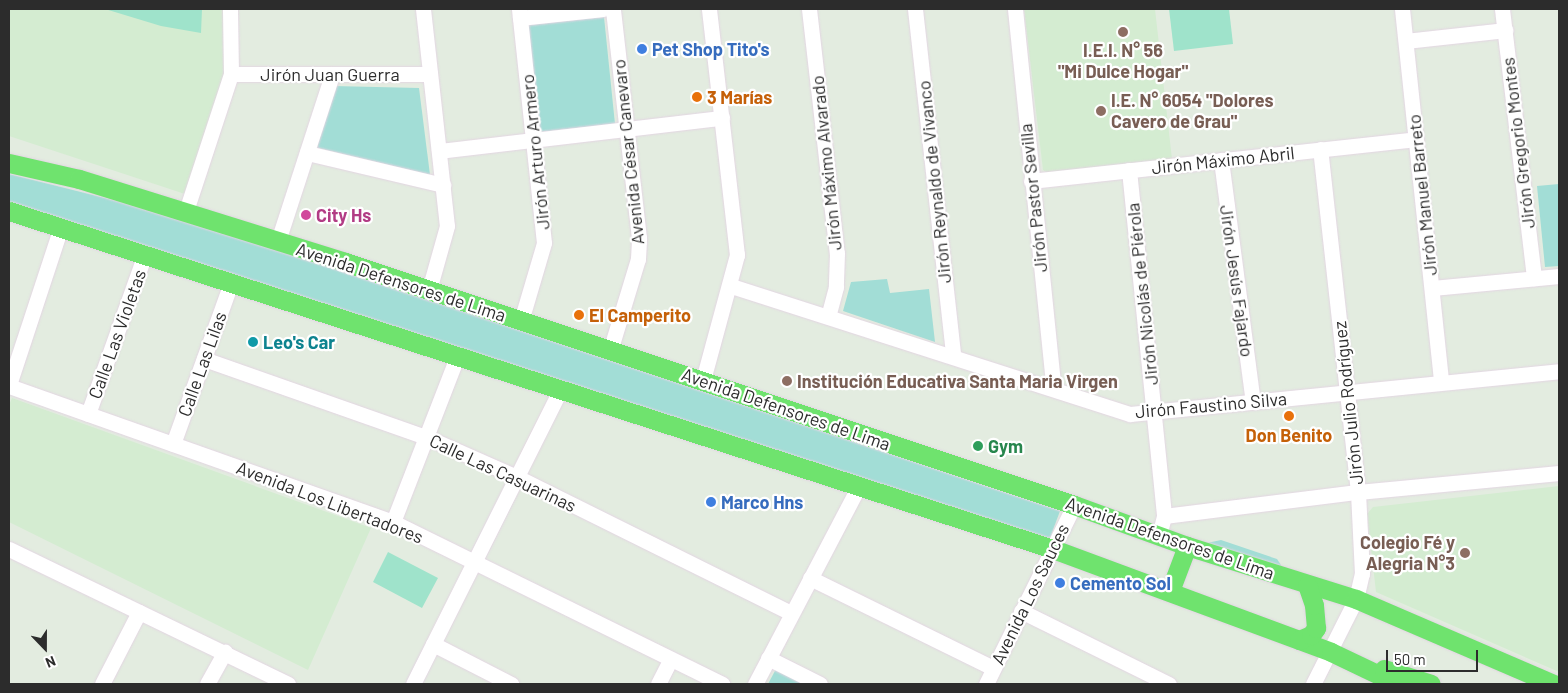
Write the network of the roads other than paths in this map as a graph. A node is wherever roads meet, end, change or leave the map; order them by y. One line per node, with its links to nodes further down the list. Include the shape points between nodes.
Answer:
1 (230, 9): 14 (street)
2 (423, 9): 15 (street)
3 (603, 9): 11 (street)
4 (613, 9): 18 (street, Avenida César Canevaro)
5 (709, 9): 17 (street)
6 (809, 9): 40 (street, Jirón Máximo Alvarado, via 837,253 836,288)
7 (916, 9): 43 (street, Jirón Reynaldo de Vivanco)
8 (1015, 9): 27 (street, Jirón Pastor Sevilla)
9 (1402, 9): 13 (street, Jirón Manuel Barreto)
10 (1502, 9): 12 (street, Jirón Gregorio Montes)
11 (520, 14): 20 (street, Jirón Arturo Armero)
12 (1505, 30): 13 (street); 35 (street, Jirón Gregorio Montes)
13 (1406, 41): 19 (street, Jirón Manuel Barreto)
14 (231, 74): 16 (street, Jirón Juan Guerra); 30 (street)
15 (430, 74): 16 (street, Jirón Juan Guerra); 22 (street)
16 (332, 75): 23 (street)
17 (722, 118): 18 (street); 37 (street, via 738,256)
18 (626, 129): 20 (street); 42 (street, Avenida César Canevaro, via 639,238 638,259)
19 (1416, 139): 21 (street, Jirón Máximo Abril); 38 (street, Jirón Manuel Barreto)
20 (534, 140): 22 (street); 41 (street, Jirón Arturo Armero, via 544,243)
21 (1320, 149): 24 (street, Jirón Máximo Abril); 52 (street, Jirón Julio Rodríguez)
22 (439, 151): 28 (street)
23 (307, 153): 28 (street); 32 (street)
24 (1221, 160): 26 (street, Jirón Máximo Abril); 53 (street, Jirón Jesús Fajardo)
25 (9, 163): 30 (main road, Avenida Defensores de Lima, via 79,179)
26 (1129, 170): 27 (street, Jirón Máximo Abril); 54 (street, Jirón Nicolás de Piérola)
27 (1031, 181): 50 (street, Jirón Pastor Sevilla)
28 (442, 185): 39 (street, via 447,226)
29 (9, 211): 31 (main road)
30 (186, 211): 32 (main road, Avenida Defensores de Lima)
31 (61, 227): 33 (main road); 49 (street)
32 (278, 241): 39 (main road, Avenida Defensores de Lima)
33 (145, 254): 36 (main road); 55 (street, Calle Las Violetas)
34 (1559, 276): 35 (street)
35 (1534, 278): 38 (street)
36 (231, 283): 44 (main road); 45 (street, Calle Las Lilas)
37 (731, 286): 40 (street, Jirón Faustino Silva); 47 (street)
38 (1432, 288): 48 (street, Jirón Manuel Barreto)
39 (429, 290): 41 (main road, Avenida Defensores de Lima)
40 (828, 316): 43 (street, Jirón Faustino Silva)
41 (521, 322): 42 (main road, Avenida Defensores de Lima)
42 (610, 351): 47 (main road, Avenida Defensores de Lima)
43 (953, 355): 50 (street, Jirón Faustino Silva)
44 (457, 357): 51 (main road); 56 (street)
45 (204, 359): 56 (street, Calle Las Casuarinas); 57 (street, Calle Las Lilas)
46 (1559, 371): 48 (street, Jirón Faustino Silva)
47 (703, 380): 62 (main road, Avenida Defensores de Lima)
48 (1441, 382): 52 (street, Jirón Faustino Silva)
49 (9, 385): 55 (street, Avenida Los Libertadores)
50 (1052, 386): 54 (street, Jirón Faustino Silva, via 1130,414)
51 (560, 390): 59 (street); 60 (main road)
52 (1347, 392): 53 (street, Jirón Faustino Silva); 61 (street, Jirón Julio Rodríguez)
53 (1253, 402): 54 (street, Jirón Faustino Silva)
54 (1155, 412): 63 (street, Jirón Nicolás de Piérola)
55 (88, 414): 57 (street, Avenida Los Libertadores)
56 (428, 438): 59 (street, Calle Las Casuarinas); 64 (street)
57 (174, 444): 64 (street, Avenida Los Libertadores)
58 (1559, 473): 61 (street)
59 (516, 476): 69 (street); 76 (street, Calle Las Casuarinas)
60 (859, 486): 68 (main road); 70 (street)
61 (1358, 492): 63 (street); 73 (street, Jirón Julio Rodríguez, via 1362,574)
62 (1074, 505): 65 (main road, Avenida Defensores de Lima); 68 (street, Avenida Los Sauces)
63 (1164, 516): 65 (street, Jirón Nicolás de Piérola)
64 (393, 522): 69 (street, Avenida Los Libertadores)
65 (1159, 536): 66 (main road, Avenida Defensores de Lima)
66 (1187, 546): 71 (main road, Avenida Defensores de Lima); 72 (main road)
67 (9, 549): 75 (street)
68 (1053, 549): 72 (main road); 74 (street, Avenida Los Sauces)
69 (474, 561): 79 (street); 83 (street, Avenida Los Libertadores)
70 (810, 578): 76 (street); 84 (street)
71 (1307, 585): 73 (main road, Avenida Defensores de Lima); 78 (main road, via 1314,604 1316,628 1311,635)
72 (1170, 591): 78 (main road)
73 (1356, 599): 77 (main road, Avenida Defensores de Lima); 81 (street, Jirón Julio Rodríguez)
74 (1021, 611): 84 (street, Avenida Los Sauces); 95 (street)
75 (139, 612): 80 (street); 85 (street)
76 (791, 614): 82 (street)
77 (1407, 621): 99 (main road); 100 (main road, Avenida Defensores de Lima)
78 (1299, 640): 81 (main road)
79 (433, 644): 88 (street); 89 (street)
80 (225, 652): 86 (street); 87 (street)
81 (1330, 652): 96 (street, Jirón Julio Rodríguez); 97 (main road); 98 (main road)
82 (768, 658): 92 (street); 93 (street)
83 (670, 660): 90 (street); 91 (street, Avenida Los Libertadores)
84 (993, 668): 94 (street, Avenida Los Sauces)
85 (102, 684)
86 (207, 684)
87 (288, 684)
88 (413, 684)
89 (511, 684)
90 (658, 684)
91 (722, 684)
92 (755, 684)
93 (820, 684)
94 (986, 684)
95 (1169, 684)
96 (1313, 684)
97 (1398, 684)
98 (1431, 684)
99 (1530, 684)
100 (1553, 684)

